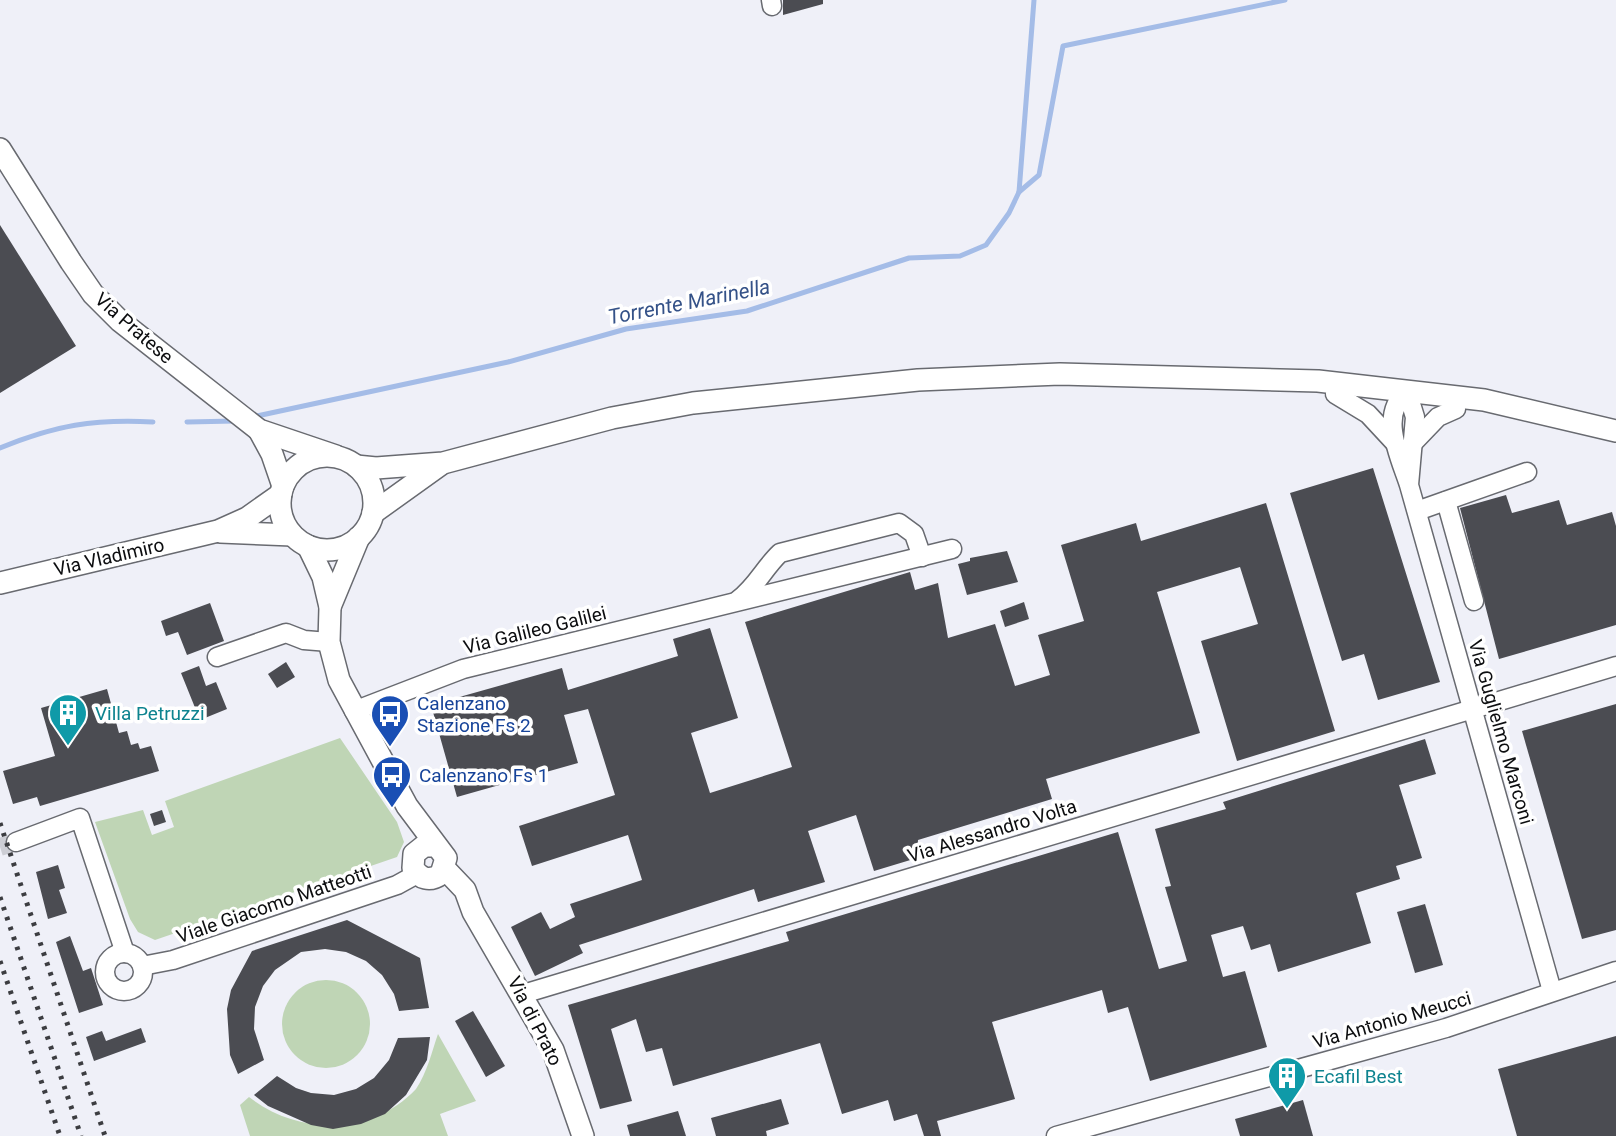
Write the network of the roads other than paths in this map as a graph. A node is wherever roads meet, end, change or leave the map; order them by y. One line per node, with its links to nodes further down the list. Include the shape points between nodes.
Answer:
1 (0, 149): 7 (main road, Via Pratese, via 93,294 120,321)
2 (1266, 382): 3 (main road); 4 (main road, via 1318,381); 12 (main road, via 1072,374 918,380 693,403 611,418)
3 (1335, 394): 4 (main road); 9 (street, Via Guglielmo Marconi, via 1368,414)
4 (1406, 399): 5 (main road); 6 (main road, via 1484,400); 9 (street, Via Guglielmo Marconi, via 1394,415); 10 (street, Via Guglielmo Marconi)
5 (1456, 409): 6 (main road); 10 (street, via 1438,417)
6 (1547, 416): 8 (main road)
7 (250, 424): 11 (main road); 16 (main road, Via di Prato, via 272,454)
8 (1616, 431)
9 (1394, 442): 15 (street, Via Guglielmo Marconi)
10 (1414, 442): 15 (street, Via Guglielmo Marconi)
11 (336, 456): 13 (main road); 16 (main road, via 304,461 291,472)
12 (443, 463): 13 (main road); 19 (main road)
13 (356, 466): 19 (main road, via 373,492)
14 (1527, 471): 17 (street)
15 (1409, 485): 18 (street, Via Guglielmo Marconi)
16 (282, 490): 20 (main road, Via Vladimiro, via 247,518); 22 (main road, Via di Prato, via 284,523)
17 (1446, 500): 18 (street); 28 (street)
18 (1417, 511): 34 (street, Via Guglielmo Marconi)
19 (373, 513): 21 (main road, Via di Prato)
20 (218, 531): 22 (main road, Via Vladimiro); 26 (main road, Via Vladimiro)
21 (359, 537): 22 (main road, via 330,550); 30 (main road, Via di Prato)
22 (300, 540): 30 (main road, Via di Prato, via 323,577)
23 (952, 549): 24 (street, Via Galileo Galilei)
24 (922, 557): 25 (street, Via Galileo Galilei, via 914,534 899,523 780,553); 27 (street, Via Galileo Galilei)
25 (766, 569): 27 (street, via 771,584); 29 (street, Via Galileo Galilei, via 757,584)
26 (0, 583)
27 (783, 592): 29 (street, Via Galileo Galilei)
28 (1474, 601)
29 (732, 604): 35 (street, Via Galileo Galilei, via 463,669)
30 (330, 607): 31 (main road, Via di Prato)
31 (329, 642): 32 (street, via 286,634); 35 (main road, Via di Prato, via 339,680)
32 (217, 657)
33 (1616, 666): 34 (street, Via Alessandro Volta)
34 (1473, 708): 42 (street, Via Guglielmo Marconi); 43 (street, Via Alessandro Volta)
35 (354, 711): 37 (main road, Via di Prato)
36 (16, 842): 39 (street, via 80,818)
37 (427, 847): 38 (main road, Via di Prato, via 446,858); 38 (main road, Via di Prato, via 412,861)
38 (432, 874): 40 (street, Viale Giacomo Matteotti, via 165,963); 43 (main road, Via di Prato, via 465,890 473,912)
39 (125, 953): 40 (street); 40 (street, via 107,962 105,975 110,986 122,991 134,988 142,979)
40 (142, 966)
41 (1616, 971): 42 (street, Via Antonio Meucci)
42 (1552, 991): 45 (street, Via Antonio Meucci, via 1446,1028)
43 (523, 994): 44 (main road, Via di Prato, via 553,1050)
44 (583, 1136)
45 (1056, 1136)

